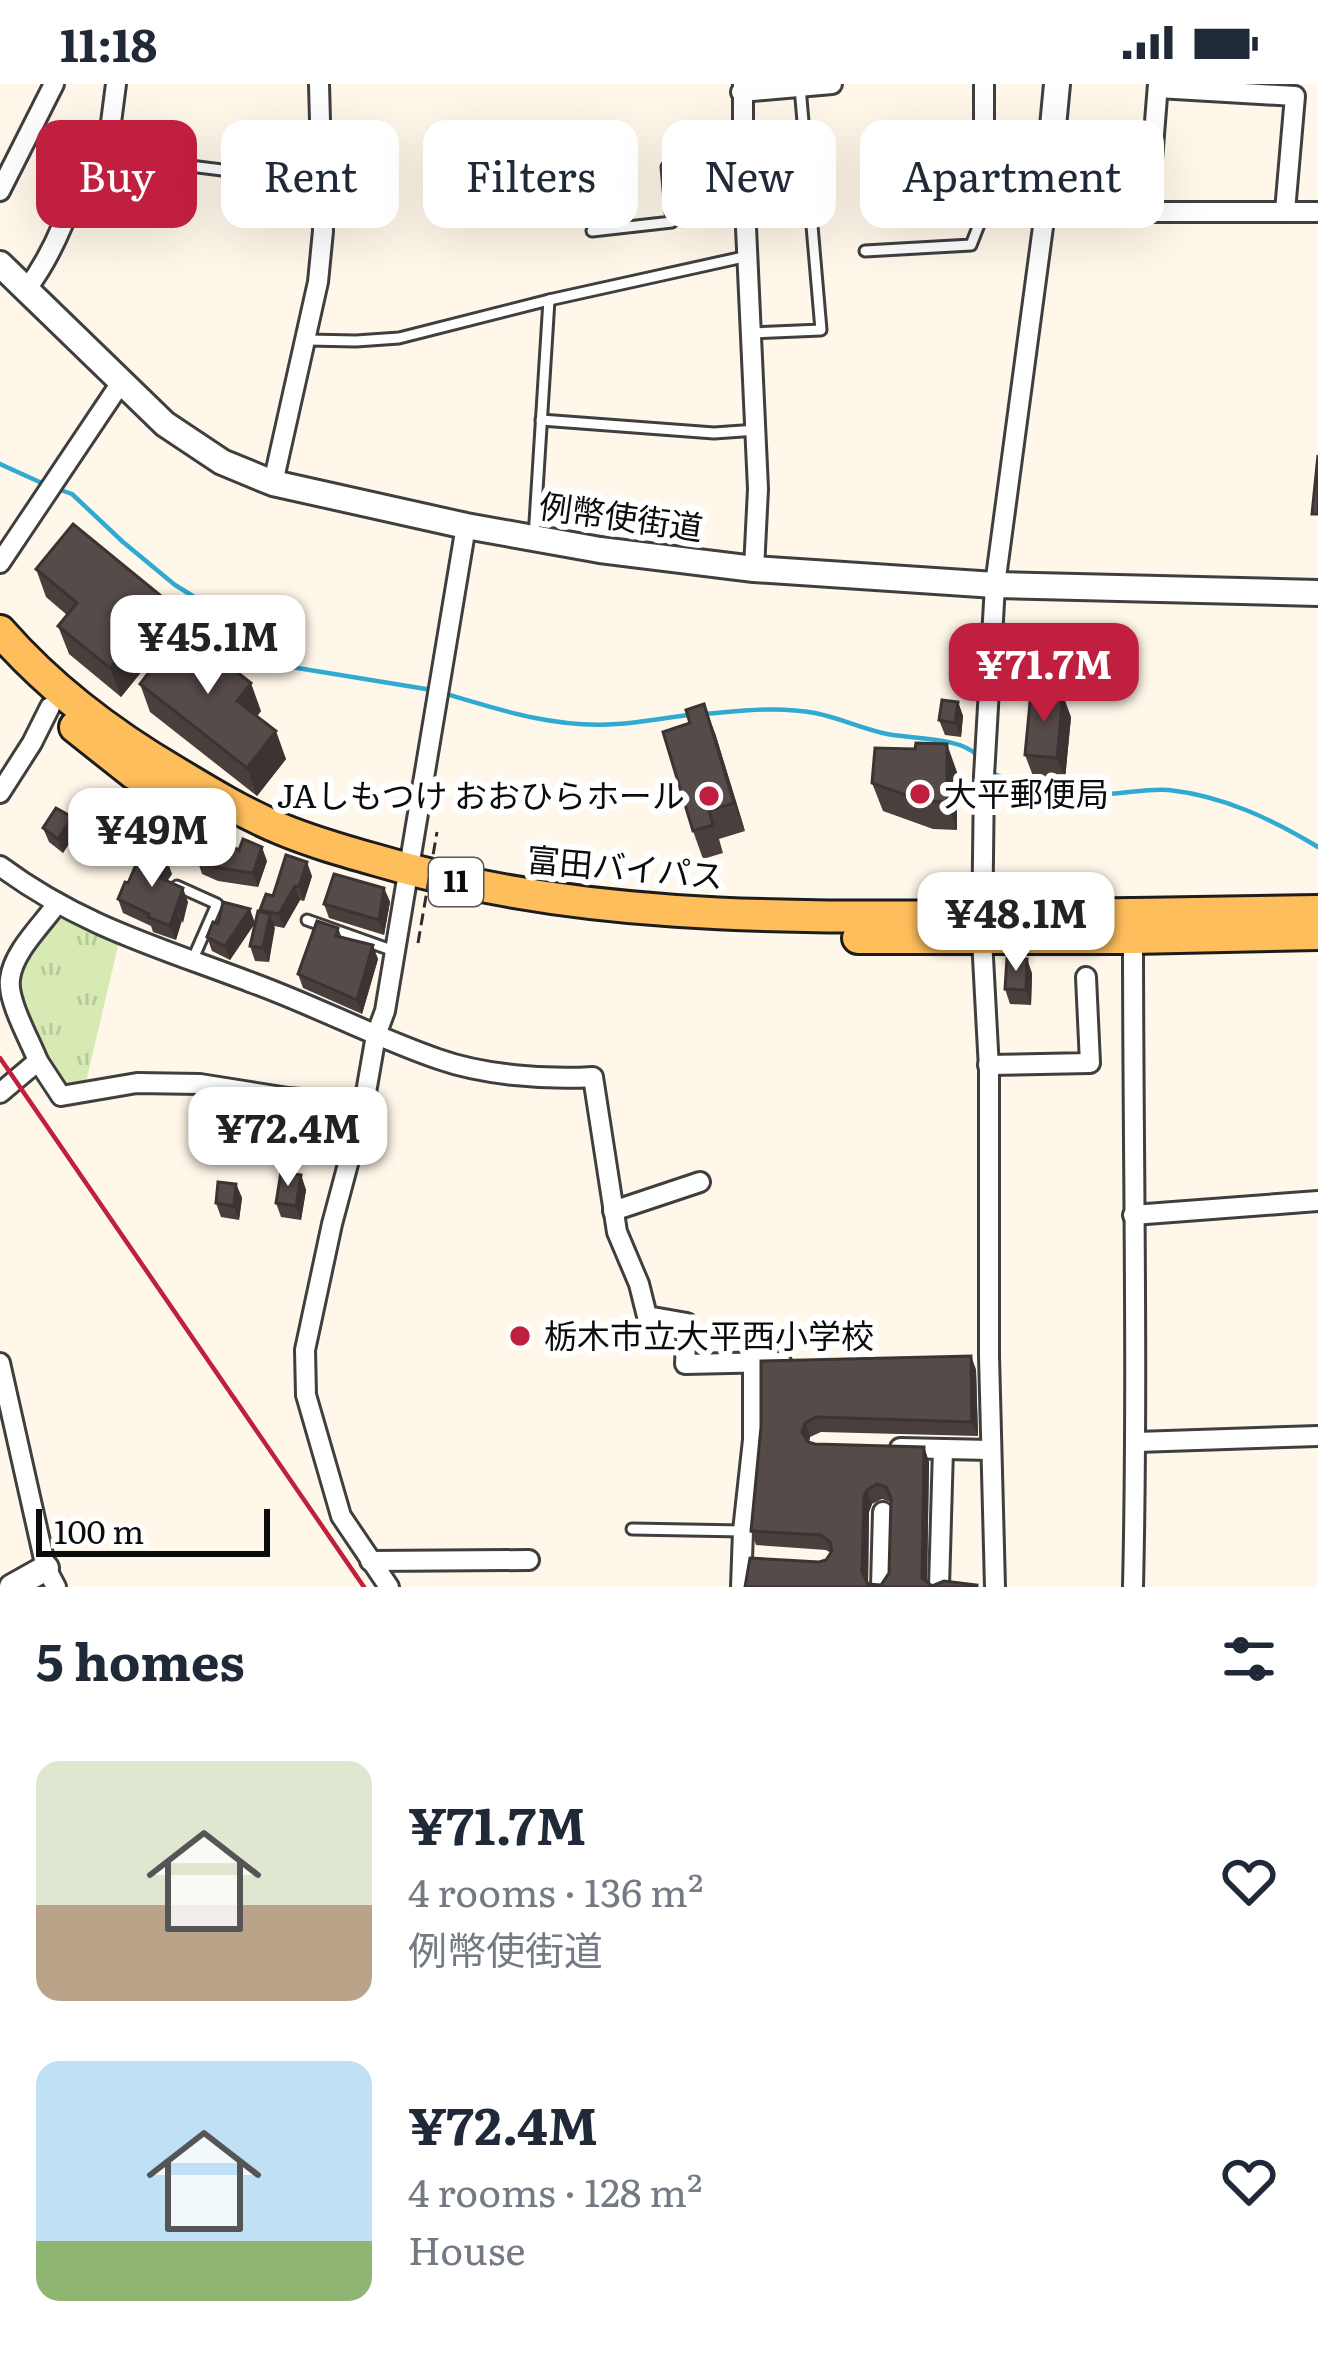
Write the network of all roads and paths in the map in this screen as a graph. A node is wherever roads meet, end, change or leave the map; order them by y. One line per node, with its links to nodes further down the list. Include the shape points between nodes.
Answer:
1 (54, 84): 18 (street)
2 (116, 84): 12 (street)
3 (319, 84): 13 (street)
4 (832, 84): 8 (street)
5 (983, 84): 15 (street)
6 (1057, 84): 16 (street)
7 (1158, 86): 10 (street); 17 (street)
8 (800, 87): 9 (street); 34 (lane, via 821,330)
9 (742, 88): 14 (street)
10 (1295, 96): 11 (street); 20 (street)
11 (1318, 97)
12 (111, 120)
13 (320, 120)
14 (742, 120)
15 (983, 120)
16 (1054, 120)
17 (1155, 120)
18 (0, 191)
19 (1164, 210): 20 (street)
20 (1285, 211): 21 (street)
21 (1318, 212)
22 (662, 223): 28 (lane)
23 (61, 228): 32 (street)
24 (323, 228): 35 (street)
25 (747, 228): 30 (street)
26 (978, 228): 29 (lane, via 971,244)
27 (1043, 228): 44 (street)
28 (592, 231)
29 (866, 251)
30 (748, 256): 33 (lane); 34 (street)
31 (0, 265): 32 (street, 例幣使街道)
32 (26, 290): 36 (street, 例幣使街道)
33 (549, 300): 35 (lane, via 399,338); 37 (lane)
34 (752, 333): 38 (street)
35 (306, 340): 39 (street)
36 (120, 384): 39 (street, 例幣使街道, via 200,449); 42 (street)
37 (541, 421): 38 (lane); 41 (lane)
38 (757, 430): 43 (street)
39 (273, 483): 40 (street, 例幣使街道)
40 (466, 526): 41 (street, 例幣使街道); 52 (street)
41 (534, 538): 43 (street, 例幣使街道)
42 (0, 563)
43 (754, 569): 44 (street, 例幣使街道)
44 (995, 585): 45 (street, 例幣使街道); 57 (street)
45 (1318, 593)
46 (0, 631): 52 (main road, 富田バイパス / 11, via 147,756 279,828)
47 (0, 658): 48 (main road, 富田バイパス / 11)
48 (50, 707): 49 (street); 52 (main road, 富田バイパス / 11, via 133,772 220,820 290,853)
49 (0, 793)
50 (437, 832): 60 (path, bridge)
51 (0, 866): 54 (street)
52 (406, 880): 57 (main road, 富田バイパス / 11, via 515,912 632,927 872,938); 61 (street)
53 (177, 886): 62 (lane, via 217,904)
54 (56, 905): 62 (street); 65 (street, via 9,980)
55 (1318, 911): 57 (main road, 富田バイパス / 11)
56 (307, 920): 61 (lane)
57 (982, 927): 59 (main road, 富田バイパス / 11); 66 (street)
58 (1318, 934): 59 (main road, 富田バイパス / 11)
59 (1132, 938): 72 (street)
60 (418, 943)
61 (394, 951): 64 (street)
62 (192, 961): 64 (street)
63 (1086, 977): 66 (street, via 1090,1064)
64 (376, 1035): 68 (street); 71 (street, via 442,1061 593,1077)
65 (38, 1061): 67 (street); 68 (street, via 62,1096 114,1085 200,1084)
66 (988, 1065): 73 (street)
67 (0, 1093)
68 (364, 1104): 89 (street, via 305,1350 306,1395 327,1474 341,1516)
69 (700, 1182): 71 (street)
70 (1318, 1201): 72 (street)
71 (613, 1211): 76 (street, via 647,1316 687,1323 685,1364)
72 (1133, 1215): 79 (street)
73 (989, 1356): 74 (street); 82 (street)
74 (966, 1357)
75 (800, 1361): 76 (street)
76 (753, 1362): 85 (street)
77 (0, 1363): 90 (street)
78 (1318, 1436): 79 (street)
79 (1137, 1442): 97 (street)
80 (882, 1447): 81 (street)
81 (943, 1449): 82 (street); 95 (street)
82 (992, 1450): 96 (street)
83 (883, 1512): 94 (street)
84 (632, 1529): 85 (lane)
85 (743, 1531): 86 (street)
86 (742, 1558): 87 (street); 93 (street)
87 (763, 1559)
88 (529, 1560): 89 (street)
89 (370, 1561): 92 (street)
90 (51, 1578): 91 (street)
91 (11, 1587)
92 (389, 1587)
93 (741, 1587)
94 (880, 1587)
95 (939, 1587)
96 (995, 1587)
97 (1133, 1587)

